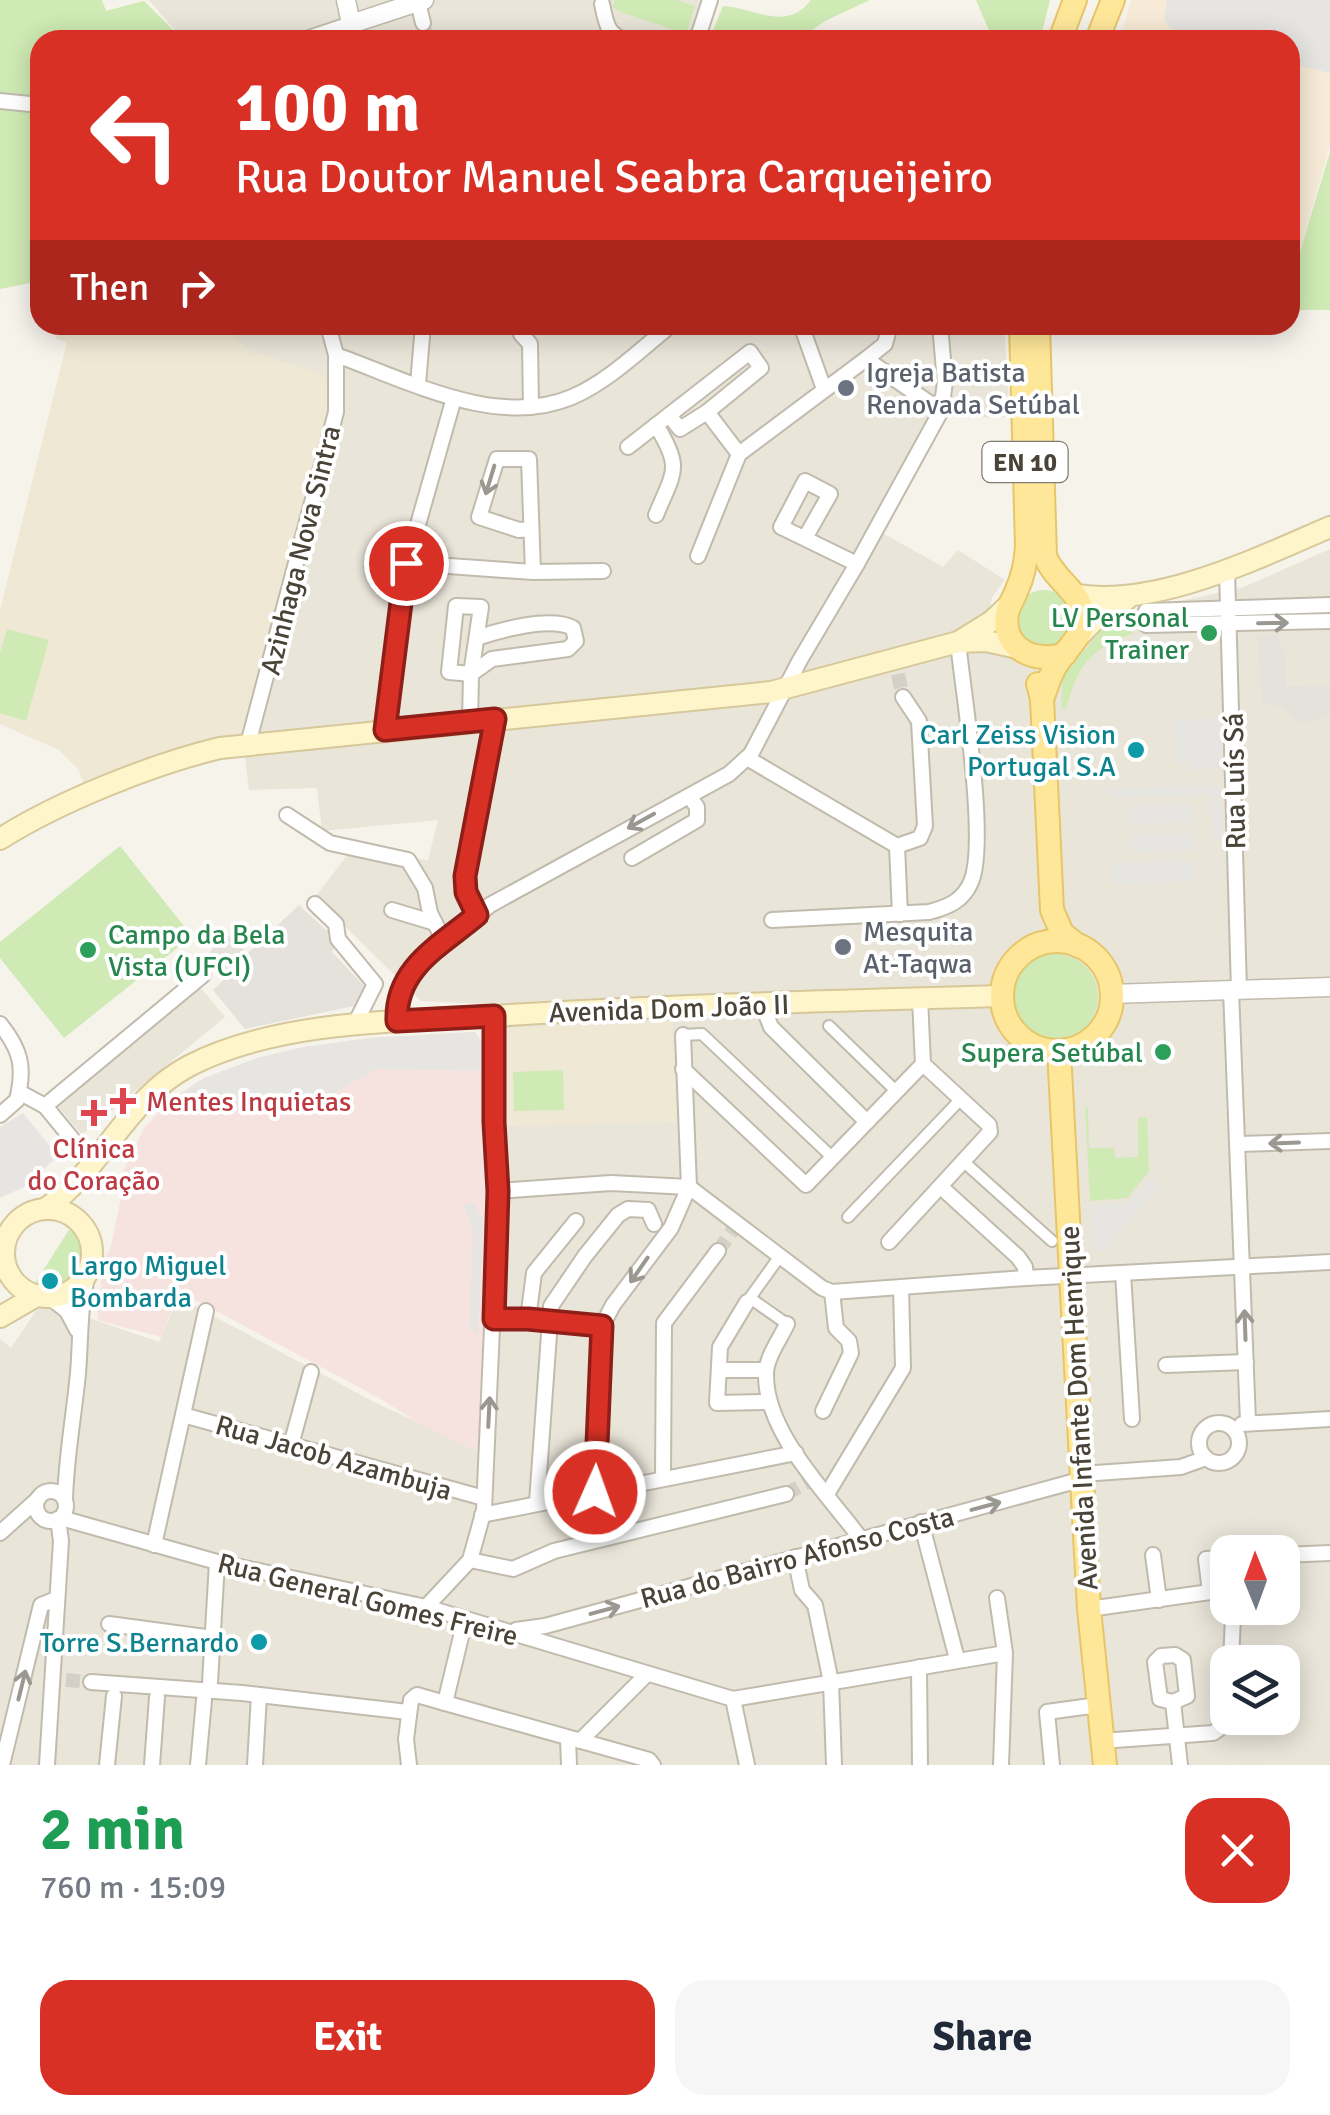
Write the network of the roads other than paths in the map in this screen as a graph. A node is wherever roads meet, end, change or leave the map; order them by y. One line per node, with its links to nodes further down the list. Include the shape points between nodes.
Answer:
1 (350, 0): 9 (street); 11 (street)
2 (710, 0): 14 (street)
3 (1063, 0): 15 (main road)
4 (1074, 0): 16 (main road)
5 (1100, 0): 17 (main road)
6 (1113, 0): 18 (main road)
7 (421, 1): 9 (street); 10 (street)
8 (602, 4): 13 (street)
9 (398, 8): 12 (street)
10 (423, 23)
11 (353, 30)
12 (357, 30)
13 (609, 30)
14 (700, 30)
15 (1058, 30)
16 (1060, 30)
17 (1090, 30)
18 (1101, 30)
19 (0, 101): 20 (street)
20 (30, 104)
21 (331, 335): 30 (street, Azinhaga Nova Sintra)
22 (422, 335): 32 (street)
23 (523, 335): 35 (street, via 530,344)
24 (659, 335): 35 (street, via 575,396)
25 (805, 335): 33 (street)
26 (885, 335): 31 (street, via 885,344)
27 (941, 335): 36 (street)
28 (1021, 335): 54 (main road, EN 10, via 1026,566)
29 (1038, 335): 52 (main road, EN 10, via 1044,546 1050,568)
30 (336, 355): 32 (street); 70 (street, Azinhaga Nova Sintra, via 336,412)
31 (866, 359): 33 (street); 36 (street)
32 (418, 384): 34 (street)
33 (824, 389): 41 (street)
34 (454, 398): 35 (street, via 495,408); 47 (street)
35 (532, 406)
36 (942, 410): 48 (street)
37 (706, 412): 38 (street, via 680,430); 38 (street, via 761,368 750,352); 41 (street)
38 (669, 415): 39 (street)
39 (656, 425): 40 (street); 42 (street, via 675,469)
40 (628, 448)
41 (739, 454): 46 (street)
42 (656, 516)
43 (1330, 527): 50 (main road)
44 (531, 530): 44 (street, one-way to 44, via 528,459 497,459 480,517); 51 (street)
45 (805, 538): 48 (street)
46 (698, 556)
47 (406, 563): 51 (street); 69 (street)
48 (857, 564): 64 (street)
49 (604, 571): 51 (street)
50 (1227, 571): 53 (main road); 56 (street, Rua Luís Sá)
51 (532, 572)
52 (1070, 591): 53 (main road, via 1096,598); 54 (main road, via 1045,582 1023,588); 58 (main road, via 1083,613)
53 (1133, 595): 58 (main road)
54 (1012, 600): 60 (main road); 61 (main road, via 1007,628)
55 (1330, 606): 56 (street)
56 (1230, 616): 56 (street, via 1146,611 1146,625); 57 (street, one-way to 57); 89 (street, Rua Luís Sá)
57 (1330, 622)
58 (1081, 634): 62 (main road)
59 (476, 638): 63 (street); 63 (street, via 480,607 456,606 448,672); 63 (street, via 564,623 576,641 568,649 492,659)
60 (958, 642): 61 (main road); 64 (main road, via 897,666); 80 (street, via 975,810 972,880 949,907)
61 (1022, 651): 62 (main road); 66 (main road)
62 (1065, 654): 66 (main road)
63 (471, 674): 68 (street)
64 (784, 689): 67 (main road); 71 (street)
65 (902, 697): 75 (street, via 920,720 925,826 920,838)
66 (1042, 699): 79 (main road)
67 (495, 719): 68 (main road); 81 (street, via 465,876)
68 (470, 722): 69 (main road)
69 (385, 730): 70 (main road)
70 (248, 744): 74 (main road, via 156,767 48,812)
71 (747, 758): 72 (street); 75 (street)
72 (689, 796): 76 (street, via 697,820); 81 (street, one-way to 81)
73 (287, 815): 83 (street, via 330,843 408,860)
74 (0, 840)
75 (897, 846): 80 (street)
76 (632, 858)
77 (315, 904): 97 (street, via 375,984)
78 (392, 910): 83 (street)
79 (1052, 910): 85 (main road); 86 (main road, via 1066,938)
80 (900, 914): 82 (street)
81 (477, 915): 84 (street)
82 (772, 920)
83 (435, 923): 84 (street)
84 (444, 942): 95 (street, via 405,978)
85 (1034, 946): 86 (main road, via 1063,942); 91 (main road, via 1010,966)
86 (1081, 948): 90 (main road, via 1102,966)
87 (203, 975): 106 (street)
88 (1330, 987): 89 (street)
89 (1235, 990): 90 (street); 110 (street, Rua Luís Sá)
90 (1111, 994): 100 (main road, via 1094,1036)
91 (1002, 996): 92 (main road, Avenida Dom João II); 100 (main road, via 1018,1036)
92 (920, 998): 93 (main road, Avenida Dom João II); 101 (street)
93 (762, 1004): 94 (main road, Avenida Dom João II); 108 (street, via 771,1027)
94 (494, 1016): 95 (main road, Avenida Dom João II); 116 (street)
95 (397, 1021): 97 (main road, Avenida Dom João II)
96 (0, 1024): 103 (street, via 20,1052)
97 (355, 1024): 113 (main road, Avenida Dom João II, via 265,1041 194,1064 152,1091)
98 (829, 1026): 104 (street)
99 (682, 1035): 102 (street); 111 (street, via 702,1034)
100 (1059, 1051): 131 (main road, Avenida Infante Dom Henrique)
101 (923, 1064): 104 (street); 105 (street)
102 (682, 1069): 111 (street, via 806,1184); 115 (street)
103 (19, 1092): 106 (street); 107 (street, via 14,1106)
104 (897, 1092): 108 (street)
105 (960, 1100): 112 (street, via 991,1130); 118 (street)
106 (45, 1106): 113 (street)
107 (0, 1115)
108 (868, 1122): 111 (street)
109 (1330, 1141): 110 (street, one-way to 110)
110 (1239, 1144): 128 (street, Rua Luís Sá)
111 (832, 1158)
112 (964, 1162): 114 (street); 122 (street)
113 (89, 1165): 117 (main road); 120 (main road)
114 (941, 1186): 123 (street); 132 (street, via 1018,1257)
115 (689, 1187): 116 (street, via 611,1183); 126 (street); 143 (street, one-way to 143, via 671,1228)
116 (498, 1191): 139 (street)
117 (46, 1209): 120 (main road); 125 (main road, via 17,1223)
118 (848, 1216)
119 (576, 1221): 140 (street, via 534,1272)
120 (80, 1222): 129 (main road, via 92,1246)
121 (654, 1224): 141 (street, via 648,1210 618,1215 551,1306)
122 (1052, 1241)
123 (888, 1242)
124 (718, 1251): 162 (street, via 664,1323)
125 (2, 1254): 133 (main road)
126 (780, 1256): 135 (street); 136 (street)
127 (1330, 1262): 128 (street)
128 (1243, 1266): 130 (street); 145 (street, Rua Luís Sá, one-way to 128)
129 (89, 1270): 133 (main road, via 72,1290); 144 (street)
130 (1123, 1273): 131 (street); 153 (street)
131 (1071, 1275): 132 (street); 161 (main road, Avenida Infante Dom Henrique)
132 (1026, 1278): 134 (street)
133 (24, 1287): 138 (main road); 144 (street, via 67,1311)
134 (901, 1287): 135 (street); 165 (street, via 903,1368)
135 (832, 1292): 151 (street, via 836,1328 852,1353)
136 (748, 1300): 142 (street); 147 (street, via 720,1347)
137 (206, 1311): 152 (street)
138 (0, 1316)
139 (494, 1319): 140 (street); 169 (street, one-way to 139)
140 (528, 1319): 141 (street)
141 (550, 1322): 143 (street); 168 (street)
142 (787, 1324): 148 (street)
143 (602, 1326): 163 (street)
144 (81, 1340): 158 (street)
145 (1246, 1362): 146 (street); 155 (street, Rua Luís Sá)
146 (1166, 1365)
147 (719, 1370): 148 (street); 150 (street, via 717,1403)
148 (765, 1370): 150 (street)
149 (312, 1372): 157 (street)
150 (769, 1402): 159 (street)
151 (823, 1410)
152 (183, 1415): 157 (street, Rua Jacob Azambuja); 176 (street)
153 (1132, 1419)
154 (1330, 1420): 155 (street)
155 (1248, 1422): 156 (street)
156 (1232, 1428): 160 (street, via 1234,1455 1220,1463); 160 (street, via 1205,1428 1199,1441)
157 (291, 1445): 169 (street, Rua Jacob Azambuja)
158 (66, 1448): 166 (street); 167 (street)
159 (796, 1452): 162 (street); 165 (street)
160 (1206, 1458): 161 (street, Rua do Bairro Afonso Costa, via 1180,1467)
161 (1082, 1476): 171 (street, Rua do Bairro Afonso Costa, one-way to 161); 190 (main road, Avenida Infante Dom Henrique)
162 (662, 1478): 163 (street)
163 (595, 1492): 168 (street)
164 (786, 1494): 182 (street, via 554,1552 513,1569)
165 (827, 1494): 174 (street)
166 (42, 1495): 167 (street, via 59,1493); 170 (street, via 40,1515); 173 (street)
167 (65, 1500): 170 (street)
168 (537, 1503): 169 (street)
169 (484, 1507): 182 (street)
170 (59, 1519): 172 (street, Rua General Gomes Freire); 175 (street)
171 (920, 1522): 174 (street, Rua do Bairro Afonso Costa); 198 (street)
172 (86, 1526): 175 (street); 176 (street, Rua General Gomes Freire)
173 (0, 1533)
174 (861, 1539): 180 (street, Rua do Bairro Afonso Costa)
175 (61, 1541): 187 (street)
176 (154, 1545): 183 (street, Rua General Gomes Freire)
177 (1330, 1553): 179 (street)
178 (1153, 1554): 188 (street)
179 (1300, 1554)
180 (795, 1557): 193 (street, Rua do Bairro Afonso Costa, one-way to 180); 203 (street, via 802,1590 815,1605)
181 (1210, 1559): 184 (street)
182 (470, 1560): 189 (street)
183 (217, 1562): 189 (street, Rua General Gomes Freire); 195 (street)
184 (1210, 1592)
185 (1210, 1592): 188 (street)
186 (997, 1598): 197 (street)
187 (56, 1599): 217 (street, one-way to 187, via 41,1605); 218 (street, via 59,1680)
188 (1160, 1600): 190 (street)
189 (426, 1607): 191 (street, Rua General Gomes Freire)
190 (1089, 1609): 211 (main road, Avenida Infante Dom Henrique)
191 (465, 1620): 194 (street, Rua General Gomes Freire); 210 (street)
192 (109, 1624): 195 (street)
193 (545, 1626): 194 (street, Rua do Bairro Afonso Costa); 196 (street)
194 (510, 1631): 196 (street, Rua General Gomes Freire)
195 (213, 1638): 202 (street)
196 (545, 1643): 200 (street, Rua General Gomes Freire)
197 (1005, 1653): 198 (street); 229 (street)
198 (957, 1658): 199 (street)
199 (919, 1667): 203 (street); 228 (street)
200 (646, 1675): 207 (street, Rua General Gomes Freire); 215 (street)
201 (90, 1682): 204 (street)
202 (210, 1682)
203 (831, 1682): 207 (street); 227 (street)
204 (258, 1695): 212 (street); 222 (street)
205 (114, 1696): 219 (street)
206 (156, 1697): 220 (street)
207 (733, 1699): 226 (street)
208 (204, 1700): 221 (street)
209 (1173, 1702): 214 (street)
210 (445, 1703): 212 (street, via 417,1695); 215 (street)
211 (1098, 1704): 216 (main road, Avenida Infante Dom Henrique); 230 (street, via 1047,1712)
212 (408, 1712): 223 (street)
213 (1210, 1732): 214 (street)
214 (1176, 1736): 216 (street); 231 (street)
215 (574, 1740): 224 (street); 225 (street)
216 (1103, 1753)
217 (2, 1765)
218 (47, 1765)
219 (108, 1765)
220 (152, 1765)
221 (198, 1765)
222 (254, 1765)
223 (409, 1765)
224 (569, 1765)
225 (653, 1765)
226 (747, 1765)
227 (834, 1765)
228 (920, 1765)
229 (1001, 1765)
230 (1052, 1765)
231 (1180, 1765)

